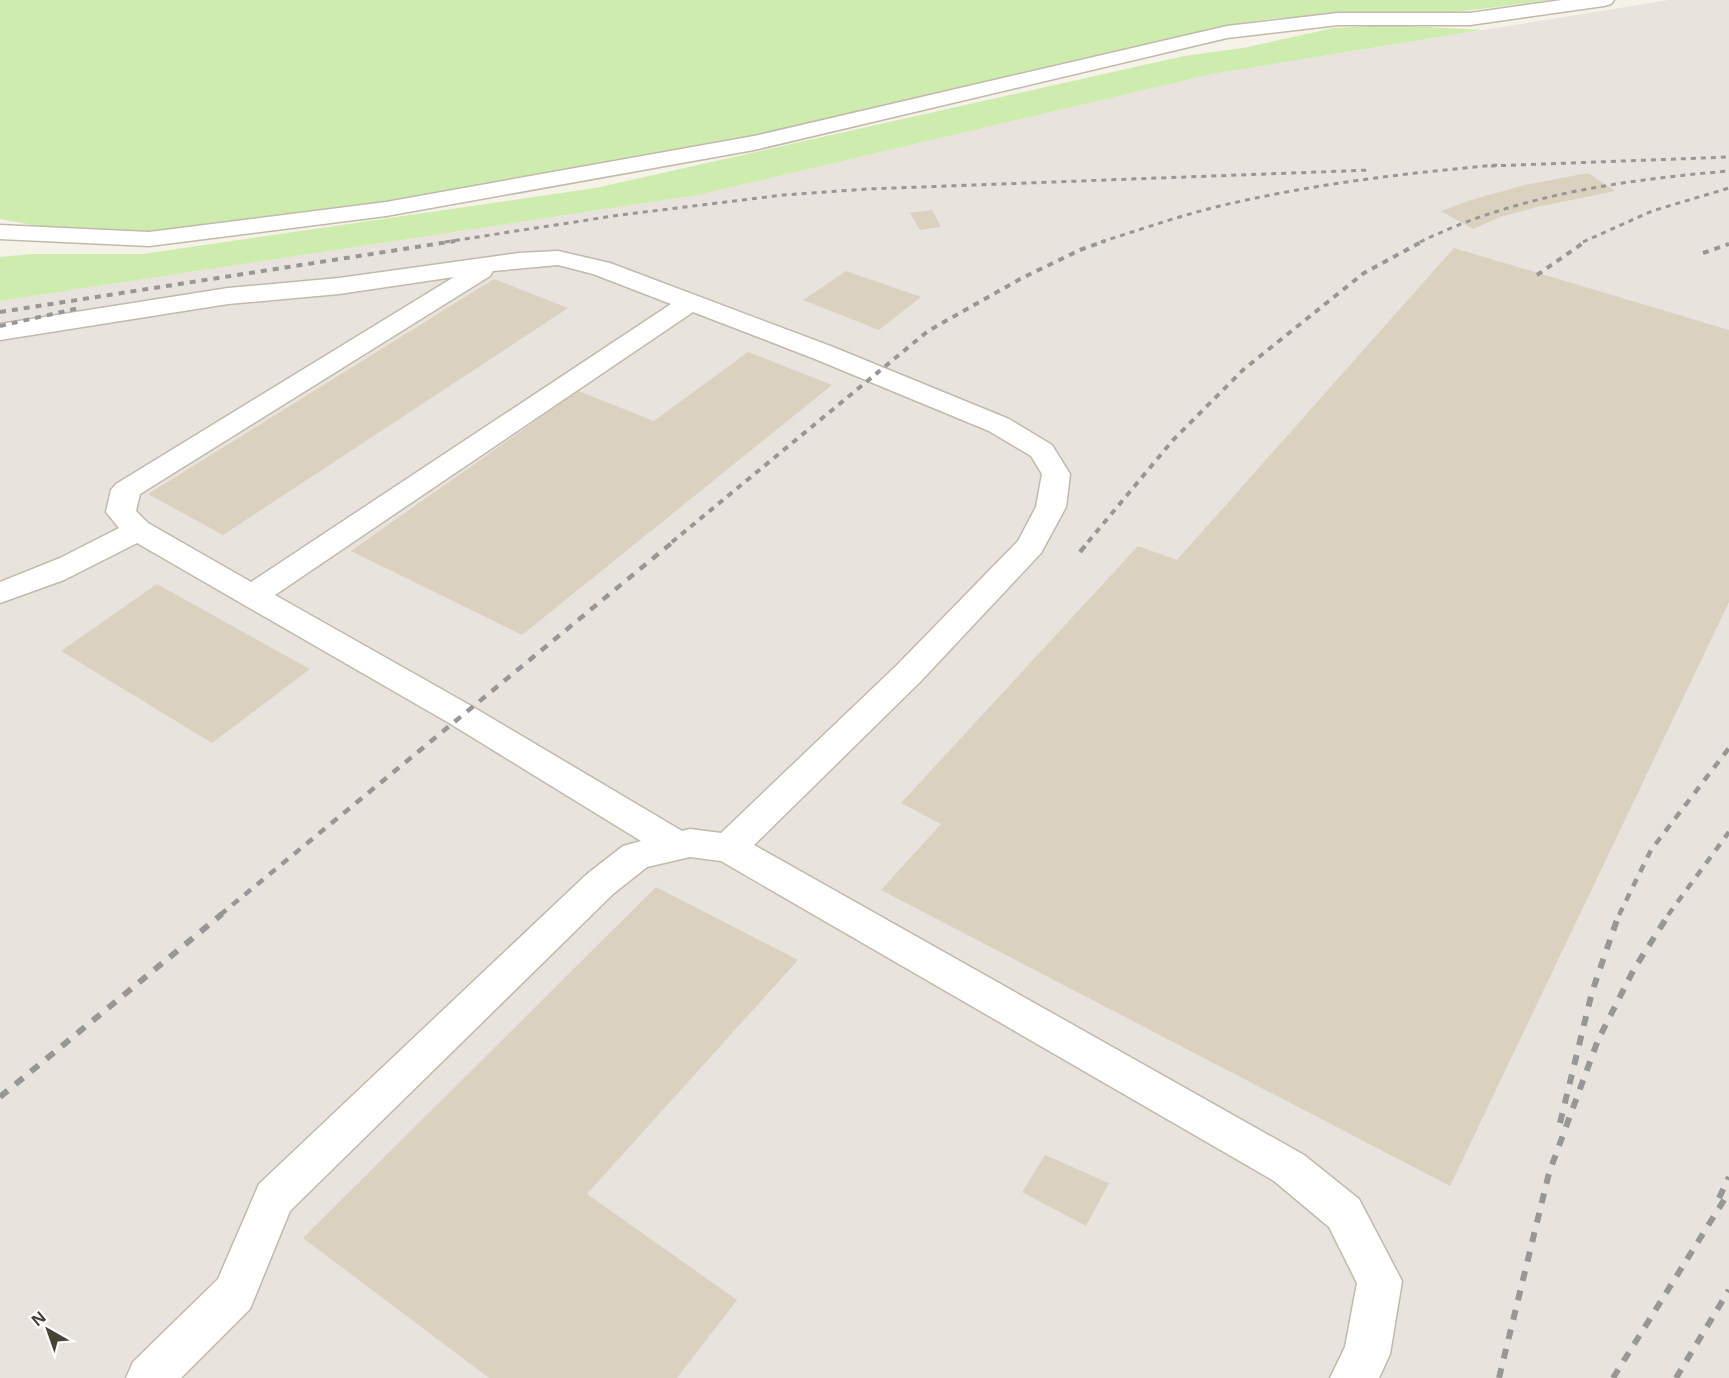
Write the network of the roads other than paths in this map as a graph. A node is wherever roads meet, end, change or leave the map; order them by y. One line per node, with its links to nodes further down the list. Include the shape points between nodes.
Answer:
1 (1604, 0): 2 (lane, via 1470,19 1338,19 1227,32 754,143 386,209 149,239)
2 (0, 232)
3 (493, 264): 4 (lane, via 558,258 601,268); 5 (lane, via 339,286 228,296); 6 (lane, via 126,490 121,512)
4 (691, 302): 8 (lane); 10 (lane, via 999,425 1042,451 1056,474 1051,507 1030,546 909,673)
5 (0, 332)
6 (137, 530): 7 (lane, via 90,558); 8 (lane)
7 (0, 593)
8 (252, 596): 9 (lane, via 461,715)
9 (676, 845): 10 (lane); 11 (lane, via 636,856 600,884 274,1198 234,1294)
10 (729, 848): 12 (lane, via 1289,1168 1344,1213 1380,1281 1367,1354)
11 (149, 1378)
12 (1353, 1378)

